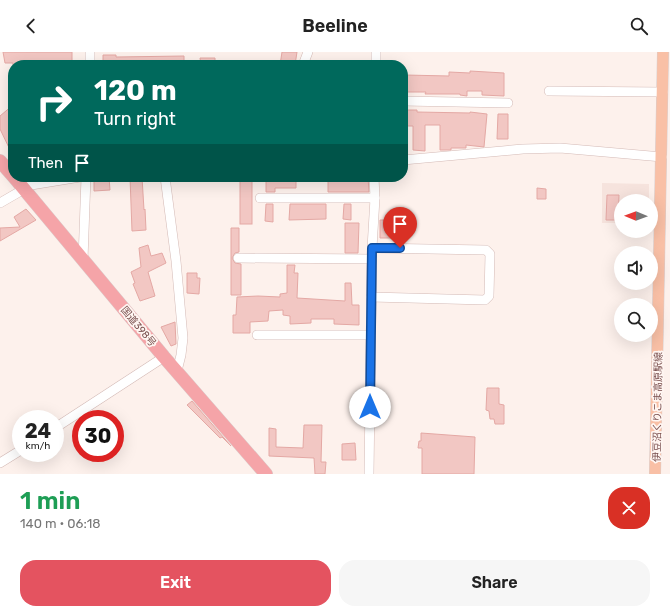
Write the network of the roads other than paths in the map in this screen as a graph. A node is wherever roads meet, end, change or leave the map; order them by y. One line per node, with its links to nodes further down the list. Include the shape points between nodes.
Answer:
1 (663, 52): 3 (main road, 伊豆沼くりこま高原駅線)
2 (549, 91): 3 (street)
3 (663, 92): 6 (main road, 伊豆沼くりこま高原駅線)
4 (408, 101): 5 (street)
5 (508, 103)
6 (662, 157): 7 (street, via 560,148); 33 (main road, 伊豆沼くりこま高原駅線)
7 (408, 160)
8 (0, 161): 9 (highway, 国道398号)
9 (8, 171)
10 (17, 182): 15 (highway, 国道398号)
11 (49, 182): 15 (street)
12 (86, 182): 22 (street)
13 (166, 182): 27 (street, via 183,338)
14 (374, 182): 17 (street)
15 (23, 189): 18 (street); 22 (highway, 国道398号)
16 (260, 198): 17 (street)
17 (375, 198): 19 (street)
18 (0, 203)
19 (372, 248): 21 (street); 23 (street, via 486,250 490,254 489,296 485,300)
20 (238, 258): 21 (street)
21 (372, 259): 23 (street)
22 (83, 260): 26 (highway, 国道398号)
23 (371, 297): 25 (street)
24 (257, 335): 25 (street)
25 (370, 335): 32 (street)
26 (164, 357): 27 (highway, 国道398号); 28 (street)
27 (177, 371): 31 (highway, 国道398号)
28 (64, 422)
29 (12, 456): 30 (street)
30 (0, 463)
31 (266, 474)
32 (369, 474)
33 (655, 474)

